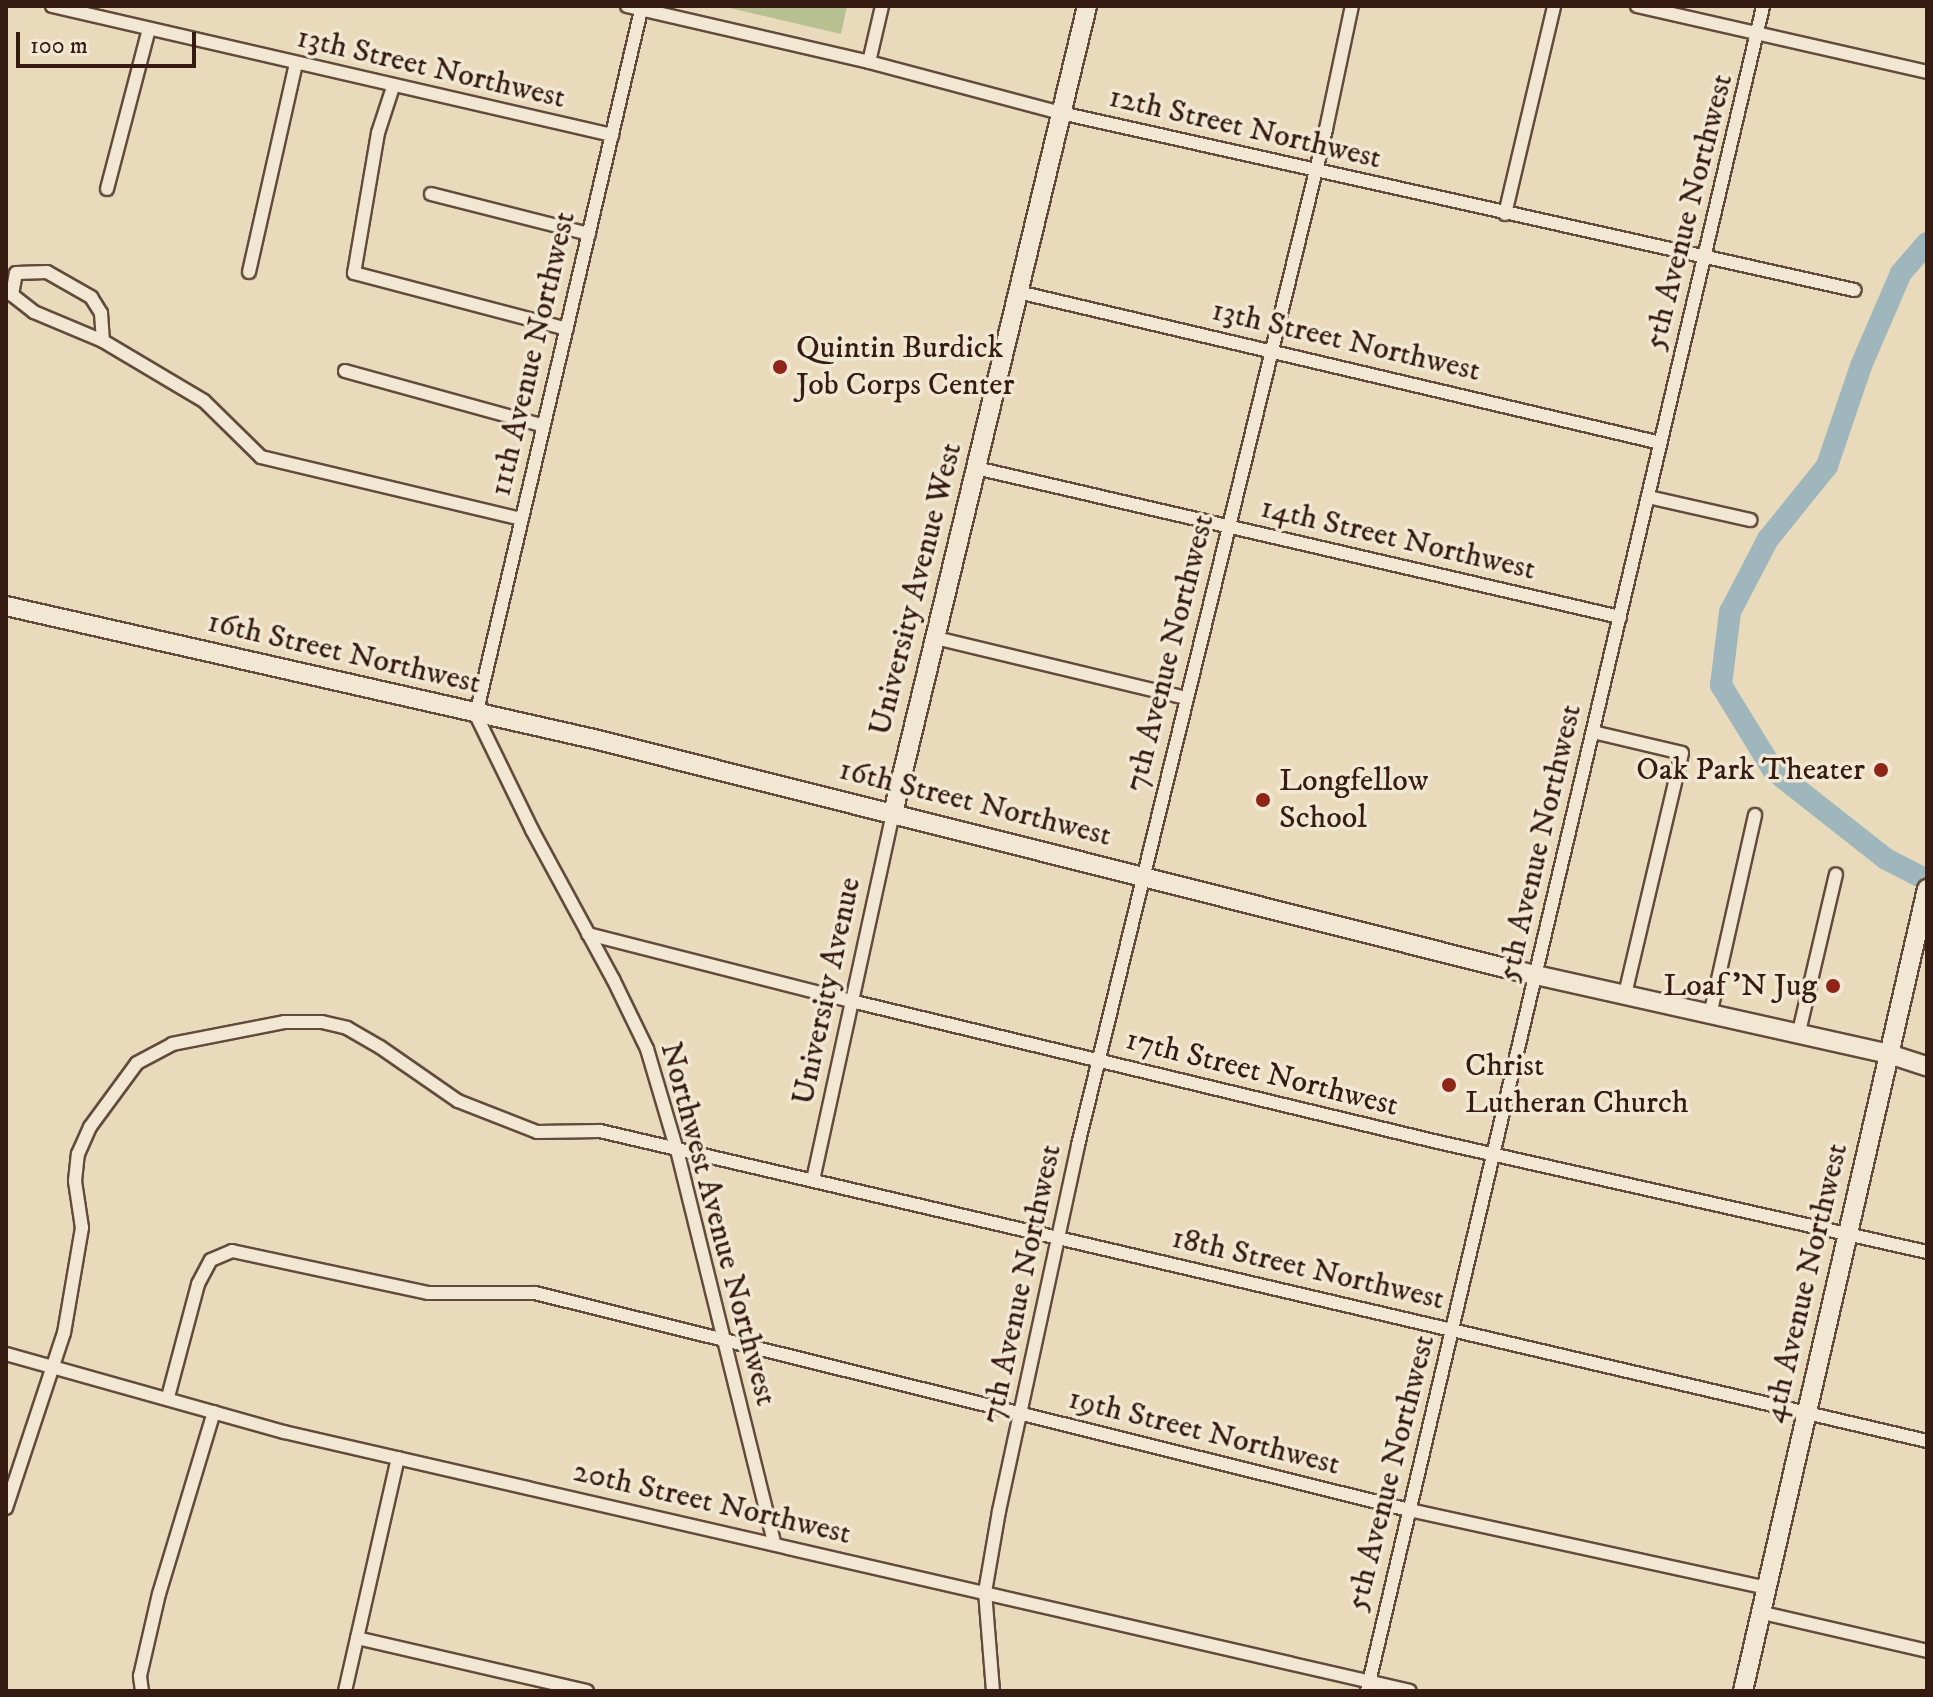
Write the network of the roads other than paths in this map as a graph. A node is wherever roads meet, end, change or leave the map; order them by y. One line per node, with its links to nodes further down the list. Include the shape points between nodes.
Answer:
1 (52, 6): 10 (street, 13th Street Northwest)
2 (627, 6): 9 (street, 12th Street Northwest)
3 (882, 6): 12 (street)
4 (1087, 6): 16 (street, University Avenue West)
5 (1352, 6): 18 (street, 7th Avenue Northwest)
6 (1554, 6): 21 (street)
7 (1637, 6): 11 (street)
8 (1763, 6): 11 (street, 5th Avenue Northwest)
9 (642, 8): 12 (street, 12th Street Northwest); 17 (street, 11th Avenue Northwest)
10 (149, 29): 13 (street, 13th Street Northwest); 19 (street)
11 (1758, 34): 14 (street); 23 (street, 5th Avenue Northwest)
12 (869, 62): 16 (street, 12th Street Northwest)
13 (296, 64): 15 (street, 13th Street Northwest); 24 (street)
14 (1927, 72)
15 (393, 87): 17 (street, 13th Street Northwest); 27 (street, via 378,133 354,273)
16 (1061, 113): 18 (street, 12th Street Northwest); 26 (street, University Avenue West)
17 (612, 135): 22 (street, 11th Avenue Northwest)
18 (1316, 171): 21 (street, 12th Street Northwest); 29 (street, 7th Avenue Northwest)
19 (107, 189)
20 (431, 194): 22 (street)
21 (1505, 214): 23 (street, 12th Street Northwest)
22 (589, 234): 27 (street, 11th Avenue Northwest)
23 (1704, 257): 25 (street, 12th Street Northwest); 32 (street, 5th Avenue Northwest)
24 (249, 272)
25 (1854, 290)
26 (1018, 292): 29 (street, 13th Street Northwest); 33 (street, University Avenue West)
27 (567, 329): 31 (street, 11th Avenue Northwest)
28 (103, 341): 28 (street, via 34,312 12,295 16,273 47,272 91,297 101,313); 35 (street, via 204,401 261,457)
29 (1271, 351): 32 (street, 13th Street Northwest); 37 (street, 7th Avenue Northwest)
30 (345, 371): 31 (street)
31 (544, 426): 35 (street, 11th Avenue Northwest)
32 (1661, 443): 34 (street, 5th Avenue Northwest)
33 (976, 468): 37 (street, 14th Street Northwest); 40 (street, University Avenue West)
34 (1648, 497): 36 (street); 39 (street, 5th Avenue Northwest)
35 (521, 519): 42 (street, 11th Avenue Northwest)
36 (1750, 520)
37 (1228, 526): 39 (street, 14th Street Northwest); 41 (street, 7th Avenue Northwest)
38 (6, 606): 42 (street, 16th Street Northwest)
39 (1620, 617): 43 (street, 5th Avenue Northwest)
40 (936, 638): 41 (street); 44 (street, University Avenue West)
41 (1186, 698): 47 (street, 7th Avenue Northwest)
42 (476, 715): 44 (street, 16th Street Northwest); 49 (street, Northwest Avenue Northwest)
43 (1593, 732): 50 (street, 5th Avenue Northwest); 51 (street, via 1682,753)
44 (893, 813): 47 (street, 16th Street Northwest); 52 (street, University Avenue)
45 (1755, 815): 53 (street)
46 (1836, 874): 54 (street)
47 (1142, 877): 50 (street, 16th Street Northwest); 56 (street, 7th Avenue Northwest)
48 (1925, 897): 55 (street, 4th Avenue Northwest)
49 (588, 934): 52 (street, 17th Street Northwest); 58 (street, Northwest Avenue Northwest, via 647,1049)
50 (1536, 975): 51 (street, 16th Street Northwest); 59 (street, 5th Avenue Northwest)
51 (1625, 995): 53 (street, 16th Street Northwest)
52 (851, 1001): 56 (street, 17th Street Northwest); 60 (street, University Avenue)
53 (1710, 1015): 54 (street, 16th Street Northwest)
54 (1798, 1036): 55 (street, 16th Street Northwest)
55 (1889, 1054): 57 (street, 16th Street Northwest); 61 (street, 4th Avenue Northwest)
56 (1099, 1061): 59 (street, 17th Street Northwest); 62 (street, 7th Avenue Northwest)
57 (1927, 1066)
58 (677, 1150): 60 (street, 18th Street Northwest); 65 (street, Northwest Avenue Northwest); 67 (street, 18th Street Northwest, via 600,1131 537,1132 458,1101 380,1047 347,1028 322,1022 284,1022 172,1044 137,1063 90,1127 78,1154 75,1181 82,1228)
59 (1495, 1155): 61 (street, 17th Street Northwest); 64 (street, 5th Avenue Northwest)
60 (813, 1180): 62 (street, 18th Street Northwest)
61 (1848, 1234): 63 (street, 17th Street Northwest); 71 (street, 4th Avenue Northwest)
62 (1060, 1239): 64 (street, 18th Street Northwest); 70 (street, 7th Avenue Northwest)
63 (1927, 1252)
64 (1453, 1329): 71 (street, 18th Street Northwest); 75 (street, 5th Avenue Northwest)
65 (724, 1340): 68 (street, 19th Street Northwest, via 535,1293 428,1293 232,1251 211,1260 198,1284); 70 (street, 19th Street Northwest); 76 (street, Northwest Avenue Northwest)
66 (6, 1354): 67 (street, 20th Street Northwest)
67 (55, 1367): 68 (street, 20th Street Northwest); 74 (street, 18th Street Northwest)
68 (168, 1397): 69 (street, 20th Street Northwest)
69 (214, 1412): 73 (street, 20th Street Northwest); 83 (street, via 159,1594 140,1676)
70 (1021, 1413): 75 (street, 19th Street Northwest); 78 (street, 7th Avenue Northwest)
71 (1807, 1414): 72 (street, 18th Street Northwest); 77 (street, 4th Avenue Northwest)
72 (1927, 1441)
73 (398, 1458): 76 (street, 20th Street Northwest); 80 (street)
74 (6, 1508)
75 (1409, 1510): 77 (street, 19th Street Northwest); 82 (street, 5th Avenue Northwest)
76 (774, 1543): 78 (street, 20th Street Northwest)
77 (1768, 1588): 79 (street, 4th Avenue Northwest)
78 (985, 1592): 82 (street, 20th Street Northwest); 86 (street, 7th Avenue Northwest)
79 (1763, 1613): 81 (street); 88 (street, 4th Avenue Northwest)
80 (357, 1638): 84 (street); 85 (street)
81 (1927, 1651)
82 (1368, 1686): 87 (street, 20th Street Northwest)
83 (142, 1691)
84 (345, 1691)
85 (587, 1691)
86 (993, 1691)
87 (1410, 1691)
88 (1743, 1691)

